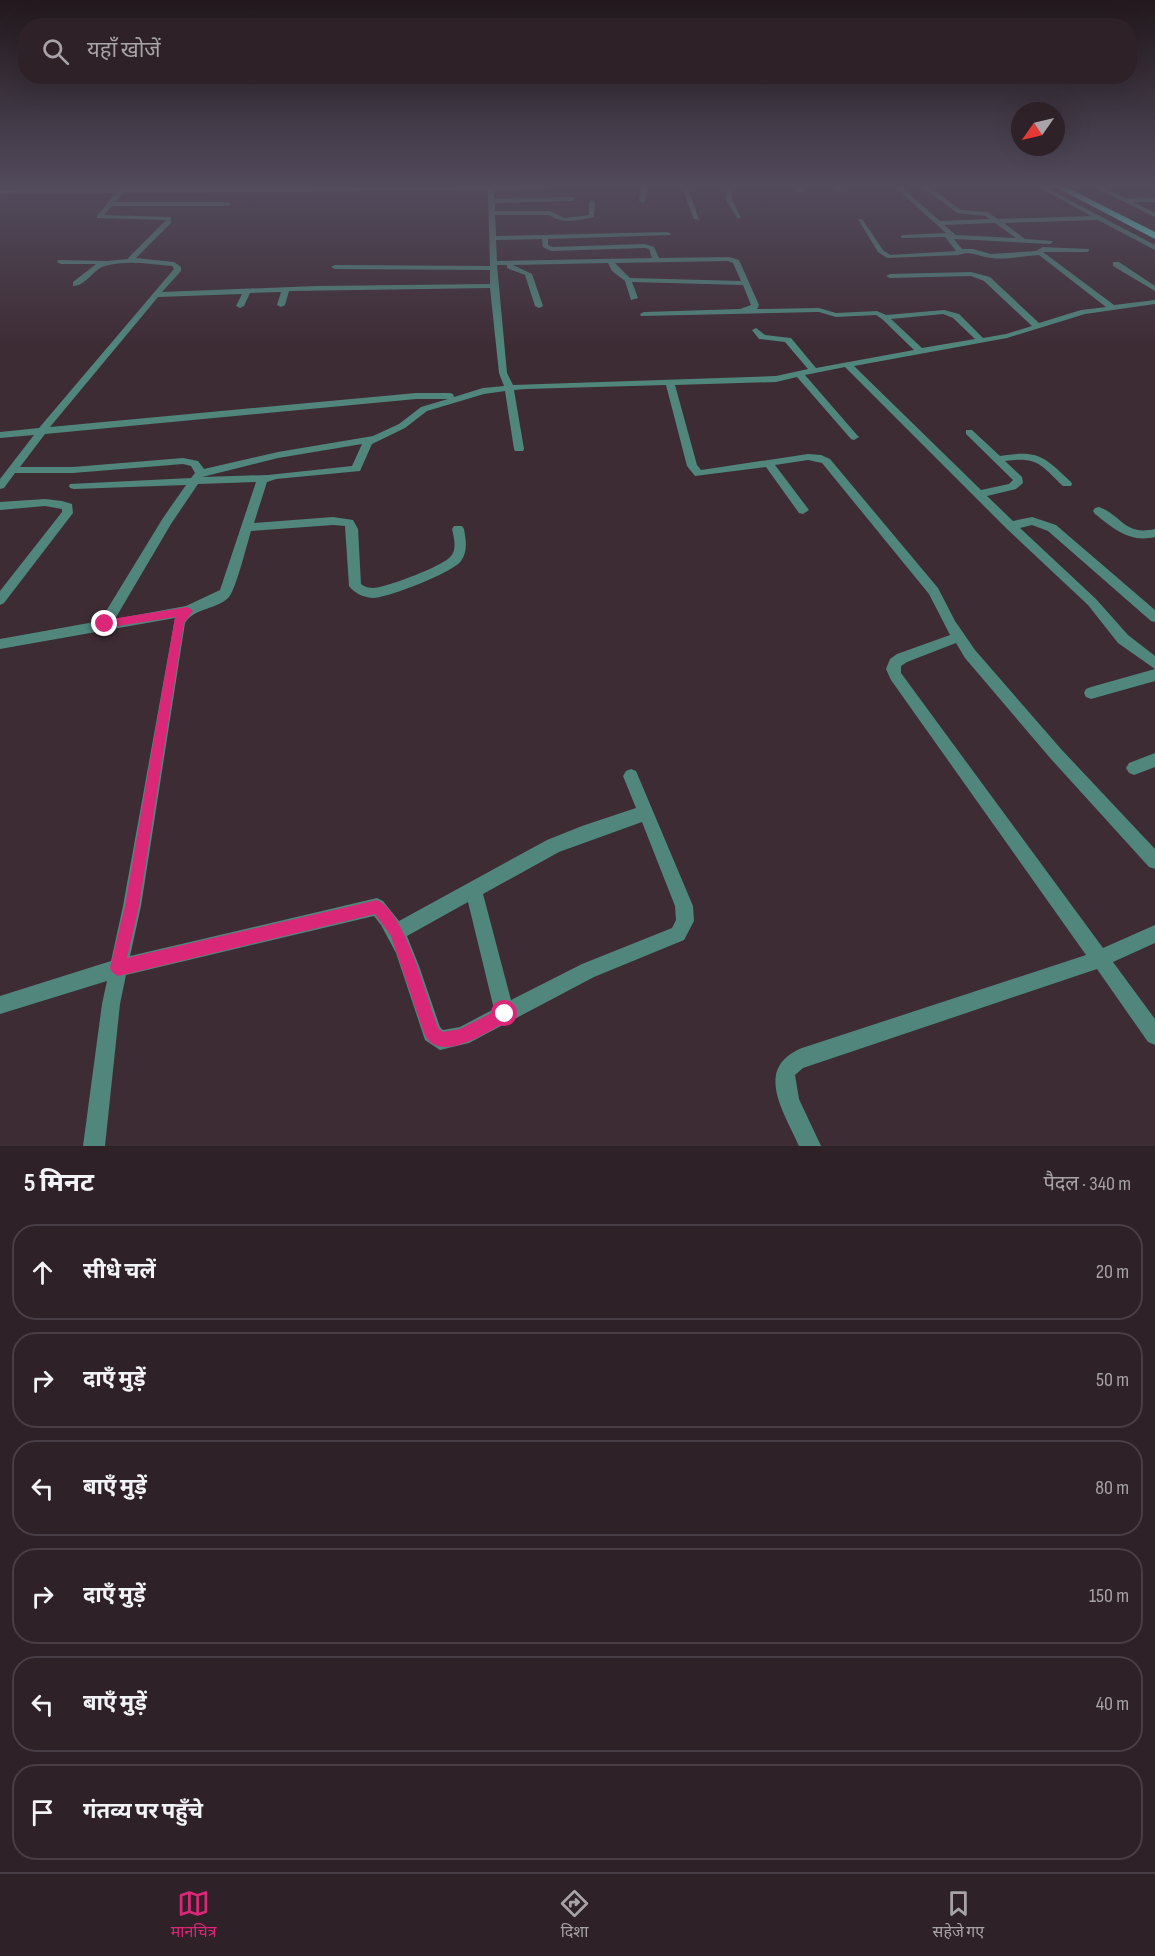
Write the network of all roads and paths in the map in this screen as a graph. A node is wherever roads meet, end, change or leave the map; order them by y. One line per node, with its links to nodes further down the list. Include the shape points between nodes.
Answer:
1 (150, 238): 18 (street)
2 (492, 238): 21 (street)
3 (545, 238): 11 (street, via 545,246 551,249)
4 (656, 238): 11 (street, via 644,239)
5 (872, 238): 14 (street, via 889,257)
6 (951, 238): 14 (street)
7 (974, 238): 10 (street)
8 (1044, 238): 10 (street)
9 (1138, 238): 12 (street)
10 (1023, 240)
11 (640, 246): 16 (street, via 652,248)
12 (1155, 248)
13 (1087, 250): 15 (street, via 1043,249)
14 (960, 252): 15 (street, via 991,256)
15 (1040, 253): 40 (street)
16 (656, 259): 17 (street); 27 (street, via 729,259 736,262)
17 (610, 260): 21 (street); 26 (street)
18 (132, 261): 20 (street); 34 (street, via 178,266)
19 (61, 262): 20 (street)
20 (109, 262): 28 (street, via 96,266)
21 (496, 264): 24 (street); 29 (street); 39 (street, via 528,274)
22 (1116, 264): 32 (street)
23 (335, 267): 24 (street)
24 (384, 267): 30 (street)
25 (890, 276): 44 (street, via 984,276)
26 (628, 280): 27 (street); 35 (street)
27 (745, 283): 41 (street, via 755,305)
28 (76, 284)
29 (494, 286): 30 (street); 52 (street, via 503,373)
30 (378, 287): 31 (street)
31 (286, 289): 33 (street); 37 (street)
32 (1155, 290)
33 (247, 291): 34 (street); 38 (street)
34 (157, 295): 54 (street)
35 (634, 298)
36 (1155, 302): 40 (street)
37 (281, 305)
38 (240, 306)
39 (539, 306)
40 (1113, 308): 44 (street, via 1057,319)
41 (747, 310): 42 (street); 43 (street, via 819,310 836,315 868,313)
42 (644, 314)
43 (885, 317): 46 (street, via 952,313); 47 (street)
44 (1038, 327): 46 (street)
45 (756, 330): 49 (street, via 762,337 788,340)
46 (981, 340): 47 (street)
47 (920, 351): 48 (street)
48 (847, 364): 49 (street); 69 (street)
49 (813, 371): 50 (street)
50 (800, 375): 51 (street, via 760,381); 57 (street)
51 (670, 384): 52 (street); 61 (street, via 694,471 705,474)
52 (509, 387): 53 (street); 59 (street)
53 (460, 397): 54 (street, via 416,396); 58 (street, via 424,409 402,426)
54 (40, 432): 56 (street); 63 (street)
55 (969, 432): 60 (street)
56 (0, 435)
57 (854, 438)
58 (373, 439): 64 (street, via 278,455); 65 (street, via 365,445 356,469)
59 (519, 448)
60 (998, 459): 66 (street, via 1029,454); 69 (street, via 1018,483)
61 (769, 464): 72 (street); 82 (street, via 814,457 826,461 934,591)
62 (86, 469): 63 (street); 64 (street, via 183,461 199,467); 68 (street)
63 (12, 470): 67 (street)
64 (197, 478): 65 (street); 68 (street); 81 (street)
65 (267, 478): 75 (street, via 260,484)
66 (1067, 484)
67 (0, 486)
68 (74, 486): 70 (street)
69 (979, 494): 74 (street)
70 (63, 503): 71 (street); 78 (street, via 68,507 67,513)
71 (0, 506)
72 (803, 510)
73 (1099, 511): 77 (street, via 1130,534)
74 (1011, 526): 80 (street, via 1032,521 1052,528); 84 (street, via 1092,602 1124,639)
75 (246, 527): 76 (street, via 349,523 355,586 372,593 453,562 461,548); 79 (street, via 225,593)
76 (458, 529)
77 (1155, 533)
78 (0, 600)
79 (188, 611): 81 (street); 96 (street, via 178,623 132,906)
80 (1155, 616)
81 (105, 624): 83 (street)
82 (957, 637): 91 (street, via 1056,754); 95 (street, via 895,663 896,676)
83 (0, 644)
84 (1155, 663)
85 (1155, 675): 86 (street)
86 (1091, 693)
87 (1155, 760): 88 (street)
88 (1134, 768)
89 (631, 776): 90 (street)
90 (646, 813): 92 (street, via 553,846); 98 (street, via 684,906 685,921 678,934 588,970)
91 (1155, 861)
92 (474, 890): 93 (street); 98 (street)
93 (397, 932): 96 (street, via 377,907 367,908); 98 (street, via 432,1033 440,1040 462,1036)
94 (1155, 934): 95 (street)
95 (1100, 959): 99 (street); 101 (street, via 791,1064 784,1076 786,1089)
96 (118, 968): 97 (street); 100 (street)
97 (0, 1005)
98 (505, 1014)
99 (1155, 1035)
100 (94, 1146)
101 (810, 1146)

